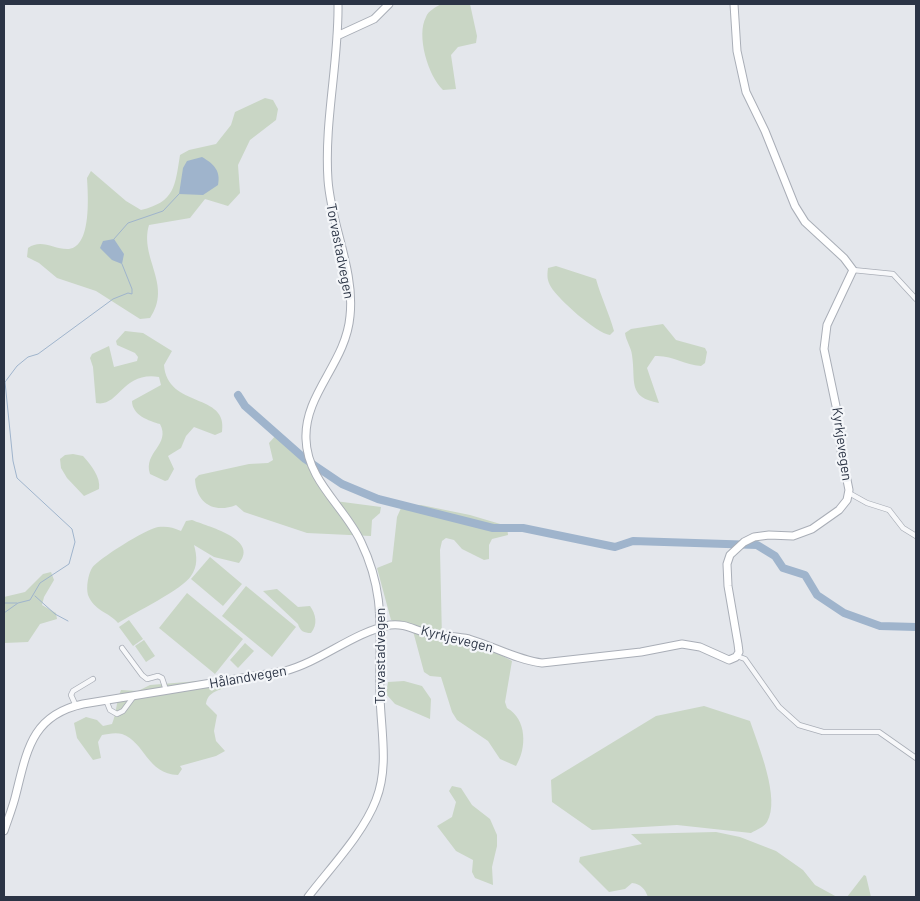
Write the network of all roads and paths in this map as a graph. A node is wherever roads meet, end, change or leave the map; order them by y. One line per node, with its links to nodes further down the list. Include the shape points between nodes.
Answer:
1 (338, 4): 4 (main road, Torvastadvegen)
2 (389, 4): 4 (main road, via 374,19)
3 (734, 4): 5 (main road, via 737,51 746,92 795,206 805,222)
4 (337, 36): 9 (main road, Torvastadvegen, via 328,178 349,286 350,316 343,349 310,410 306,444 315,474 350,522 368,557 378,589)
5 (853, 270): 6 (street, via 893,274); 7 (main road, Kyrkjevegen, via 827,325 824,348)
6 (916, 299)
7 (849, 493): 8 (street, via 889,510 904,528); 11 (main road, Kyrkjevegen, via 839,510 812,529 793,536 754,537 730,555 727,576)
8 (916, 536)
9 (382, 629): 11 (main road, Kyrkjevegen, via 405,625 433,635 466,639 542,663 682,644 700,647 729,660); 13 (main road, Hålandvegen, via 346,642 293,669); 19 (main road, Torvastadvegen, via 380,689 384,762 379,792 363,824)
10 (122, 648): 13 (street, via 142,675 162,678)
11 (737, 656): 17 (street, via 744,659 779,707 799,725 823,732 879,732)
12 (94, 679): 16 (street, via 73,691 71,696)
13 (166, 690): 14 (main road, Hålandvegen)
14 (134, 696): 15 (main road, Hålandvegen); 15 (street, via 118,714 110,710)
15 (106, 700): 16 (main road, Hålandvegen)
16 (76, 706): 18 (main road, Hålandvegen, via 49,719 31,741)
17 (916, 758)
18 (4, 831)
19 (308, 897)

